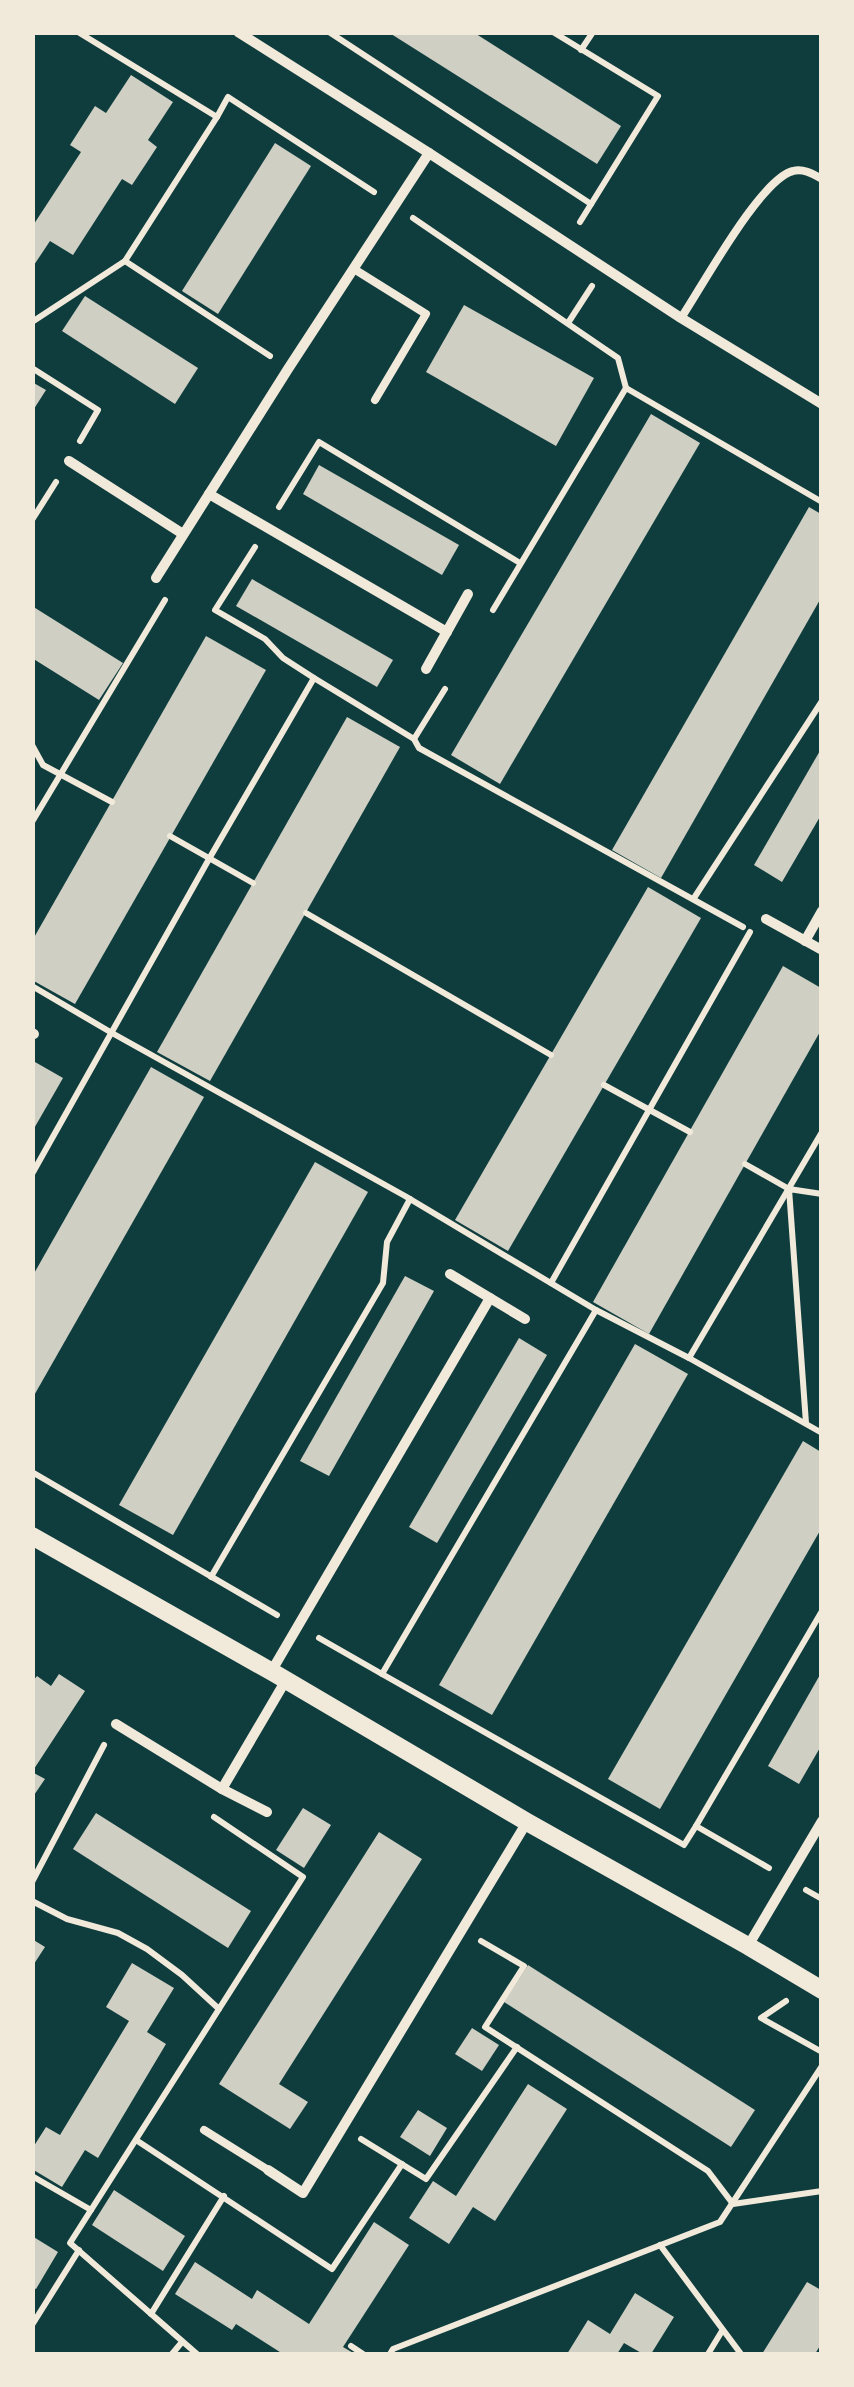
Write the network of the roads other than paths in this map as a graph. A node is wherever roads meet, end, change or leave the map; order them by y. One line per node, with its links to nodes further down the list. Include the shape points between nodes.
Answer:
1 (238, 32): 2 (street)
2 (430, 154): 4 (street); 5 (street)
3 (822, 179): 5 (lane, via 794,170 774,181)
4 (354, 269): 6 (lane, via 426,314); 9 (street)
5 (682, 318): 7 (street)
6 (375, 400)
7 (822, 404)
8 (68, 461): 10 (street)
9 (209, 494): 10 (street); 13 (street)
10 (183, 534): 11 (street)
11 (156, 578)
12 (468, 594): 13 (street)
13 (447, 632): 14 (street)
14 (426, 669)
15 (822, 911): 17 (street)
16 (766, 918): 17 (street)
17 (805, 941): 18 (street)
18 (822, 950)
19 (450, 1274): 20 (street)
20 (490, 1298): 21 (street); 23 (street, via 297,1626)
21 (525, 1319)
22 (32, 1536): 23 (street)
23 (278, 1676): 25 (street); 28 (street)
24 (116, 1724): 25 (street)
25 (222, 1788): 26 (street)
26 (267, 1812)
27 (822, 1821): 29 (street)
28 (527, 1822): 29 (street); 32 (street, via 303,2193)
29 (748, 1946): 30 (street)
30 (822, 1990)
31 (204, 2130): 32 (lane)
32 (268, 2170)

